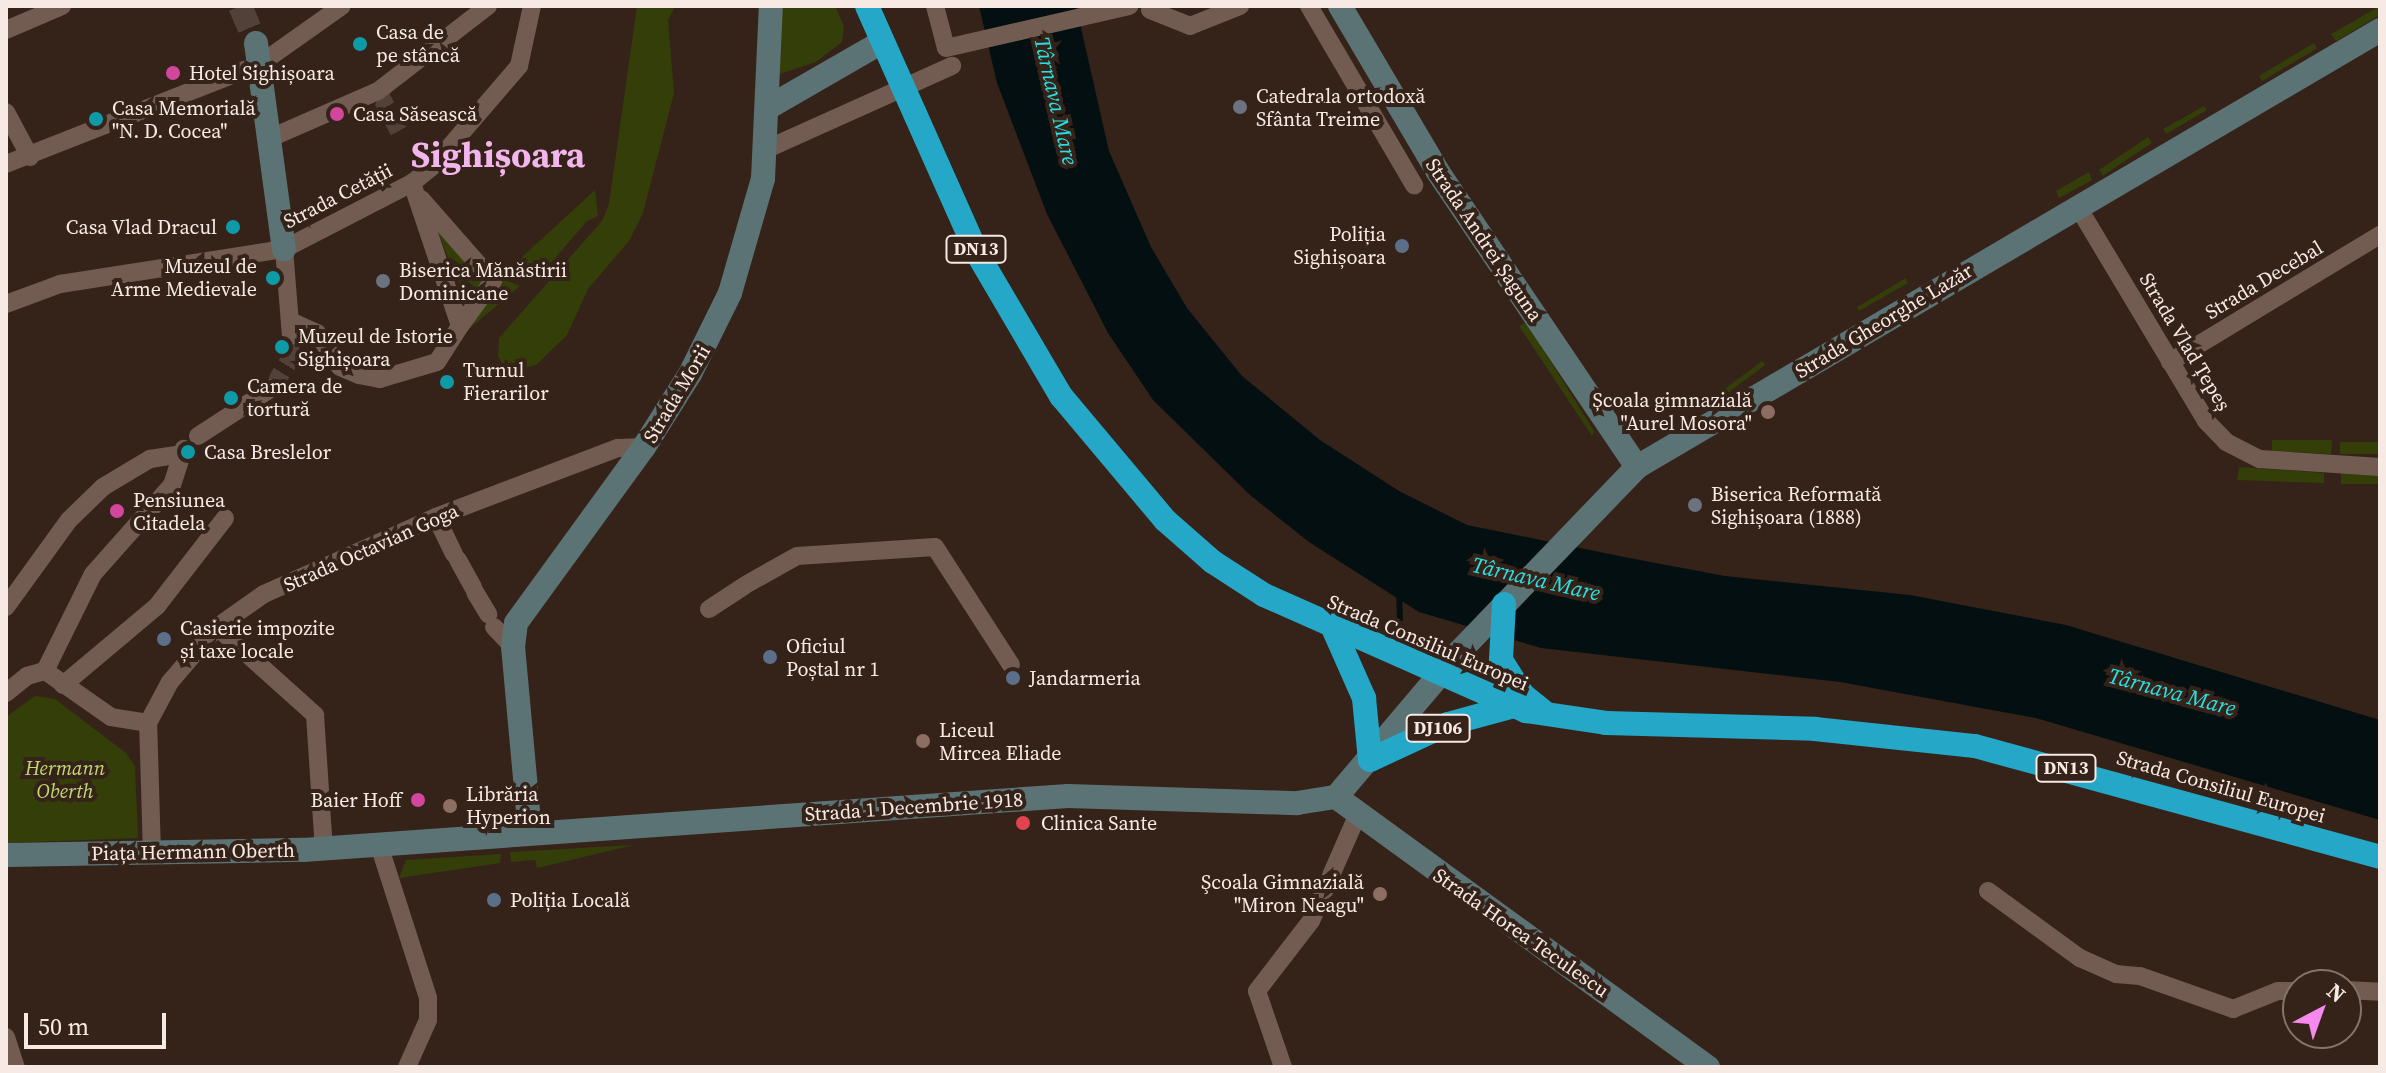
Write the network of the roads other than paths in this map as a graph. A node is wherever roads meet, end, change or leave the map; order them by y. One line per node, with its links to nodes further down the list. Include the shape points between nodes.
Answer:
1 (62, 6): 13 (street)
2 (342, 6): 16 (street)
3 (488, 6): 21 (street, via 393,82)
4 (532, 6): 26 (street, Strada Cetății, via 519,66)
5 (771, 6): 19 (street, Strada Morii)
6 (867, 6): 15 (highway, Strada Consiliul Europei / DN13)
7 (935, 6): 8 (street, via 946,48)
8 (1129, 6)
9 (1240, 6): 12 (street, via 1190,26)
10 (1309, 6): 25 (street, Strada Andrei Șaguna)
11 (1340, 6): 36 (street, Strada Andrei Șaguna, via 1438,172)
12 (1150, 10)
13 (6, 30)
14 (2380, 30): 27 (street, Strada Gheorghe Lazăr)
15 (882, 42): 18 (highway, Strada Consiliul Europei / DN13); 19 (street)
16 (258, 54): 21 (street); 23 (street)
17 (952, 66): 18 (street)
18 (902, 86): 22 (street); 44 (highway, Strada Consiliul Europei / DN13, via 995,288 1033,354 1093,438 1139,493 1202,553 1264,595)
19 (769, 107): 22 (street, Strada Morii)
20 (6, 112): 23 (street)
21 (268, 139): 29 (street)
22 (767, 149): 35 (street, Strada Morii, via 755,218 730,293 697,362)
23 (30, 157): 24 (street)
24 (6, 164)
25 (1414, 185)
26 (417, 191): 29 (street, Strada Cetății); 31 (street); 31 (street, via 493,281)
27 (2078, 207): 32 (street, Strada Vlad Țepeș); 36 (street, Strada Gheorghe Lazăr)
28 (2380, 235): 32 (street, Strada Decebal)
29 (284, 249): 30 (street, Strada Cetății, via 60,284); 31 (street, via 291,328 317,333 340,367 380,379 437,362)
30 (6, 304)
31 (460, 326)
32 (2170, 362): 37 (street, Strada Vlad Țepeș, via 2215,433 2243,454 2294,464)
33 (272, 388): 34 (street)
34 (187, 447): 41 (street, via 150,459 103,487 69,520); 47 (street, via 172,485 93,574)
35 (644, 447): 38 (street, Strada Octavian Goga, via 618,448); 45 (street, Strada Morii, via 525,605)
36 (1637, 467): 40 (street, Strada Gheorghe Lazăr)
37 (2380, 467)
38 (436, 517): 43 (street, Strada Octavian Goga, via 264,594); 45 (street, via 491,620)
39 (225, 518): 49 (street, via 151,612)
40 (1504, 604): 48 (street, Strada Gheorghe Lazăr); 52 (highway, via 1501,660 1522,694)
41 (6, 607)
42 (709, 609): 46 (street, via 797,556 935,547)
43 (217, 627): 53 (street, Strada Octavian Goga, via 170,682); 60 (street, via 315,715)
44 (1333, 628): 48 (highway, Strada Consiliul Europei / DN13); 54 (highway, via 1364,698)
45 (513, 647): 57 (street)
46 (1011, 665)
47 (45, 671): 49 (street); 50 (street, via 27,676)
48 (1438, 675): 51 (highway, Strada Consiliul Europei / DN13); 54 (street, DJ106)
49 (63, 685): 53 (street, via 111,717)
50 (6, 693)
51 (1510, 707): 52 (highway, Strada Consiliul Europei / DN13); 54 (highway, DJ106, via 1448,724)
52 (1551, 717): 62 (highway, Strada Consiliul Europei / DN13, via 1815,729 1975,746)
53 (148, 723): 58 (street, Piața Hermann Oberth)
54 (1370, 760): 55 (street, DJ106)
55 (1336, 797): 56 (street, Strada Horea Teculescu); 57 (street, Strada 1 Decembrie 1918, via 1297,803 1068,796)
56 (1357, 816): 68 (street, via 1311,921 1257,991); 69 (street, Strada Horea Teculescu)
57 (530, 833): 59 (street, Strada 1 Decembrie 1918)
58 (152, 842): 60 (street, Piața Hermann Oberth); 61 (street, Piața Hermann Oberth)
59 (379, 845): 60 (street, Piața Hermann Oberth); 67 (street, via 428,998 428,1020)
60 (324, 849)
61 (6, 855)
62 (2380, 857)
63 (1988, 891): 64 (street, via 2080,958 2116,974 2140,976 2233,1009)
64 (2282, 991)
65 (6, 1037): 66 (street)
66 (16, 1067)
67 (407, 1067)
68 (1283, 1067)
69 (1708, 1067)

